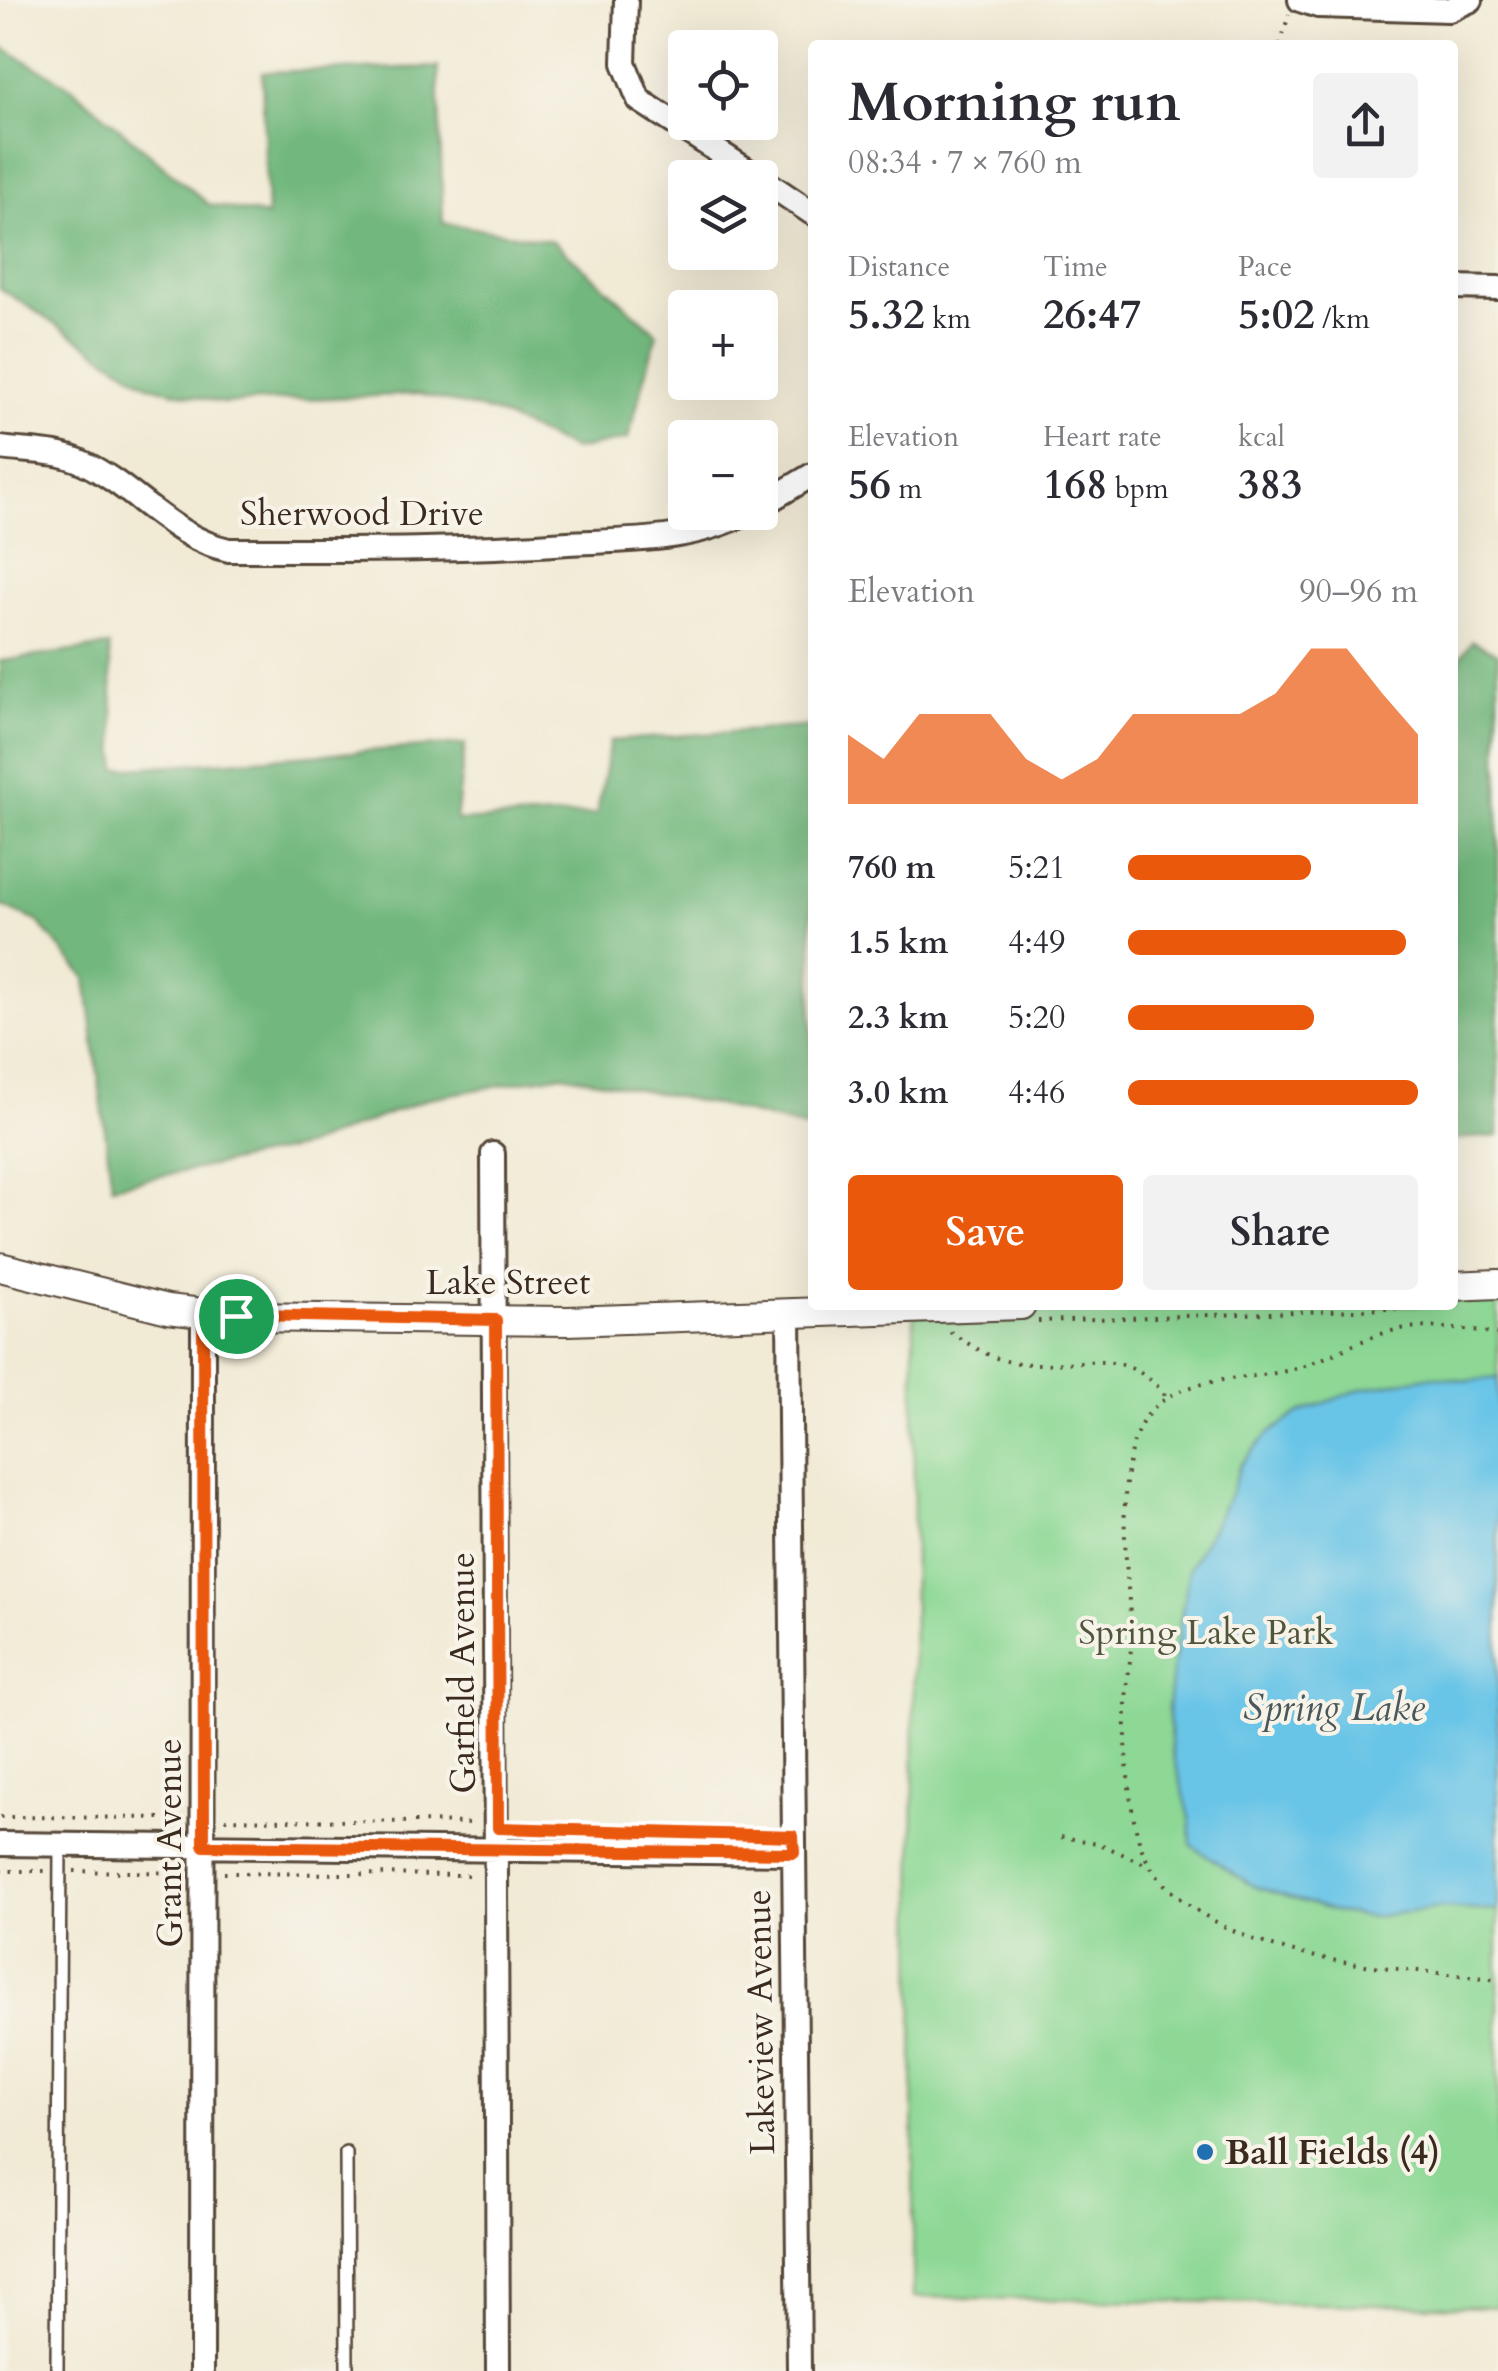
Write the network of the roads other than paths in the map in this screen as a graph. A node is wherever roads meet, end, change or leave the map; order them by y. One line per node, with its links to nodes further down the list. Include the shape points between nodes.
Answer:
1 (626, 0): 4 (street, via 624,62 639,100)
2 (1296, 0): 3 (street, via 1449,10)
3 (1471, 0)
4 (731, 160)
5 (778, 191): 6 (street)
6 (808, 210)
7 (1458, 287): 8 (street)
8 (1498, 288)
9 (0, 448): 12 (street, Sherwood Drive, via 82,462 181,532 229,550 461,550)
10 (808, 478): 11 (street)
11 (778, 496)
12 (707, 530)
13 (493, 1154): 20 (street, Garfield Avenue)
14 (0, 1268): 19 (street, Lake Street)
15 (1498, 1284): 16 (street)
16 (1458, 1295)
17 (789, 1313): 18 (street, Lake Street); 20 (street, Lake Street); 25 (street, Lakeview Avenue)
18 (1028, 1313)
19 (203, 1314): 20 (street, Lake Street); 24 (street, Grant Avenue)
20 (496, 1320): 21 (street, Garfield Avenue)
21 (498, 1839): 24 (street); 25 (street); 30 (street, Garfield Avenue)
22 (0, 1844): 23 (street)
23 (60, 1845): 24 (street); 27 (lane)
24 (204, 1846): 28 (street, Grant Avenue)
25 (794, 1853): 31 (street, Lakeview Avenue)
26 (346, 2153): 29 (lane)
27 (58, 2371)
28 (202, 2371)
29 (347, 2371)
30 (498, 2371)
31 (799, 2371)

